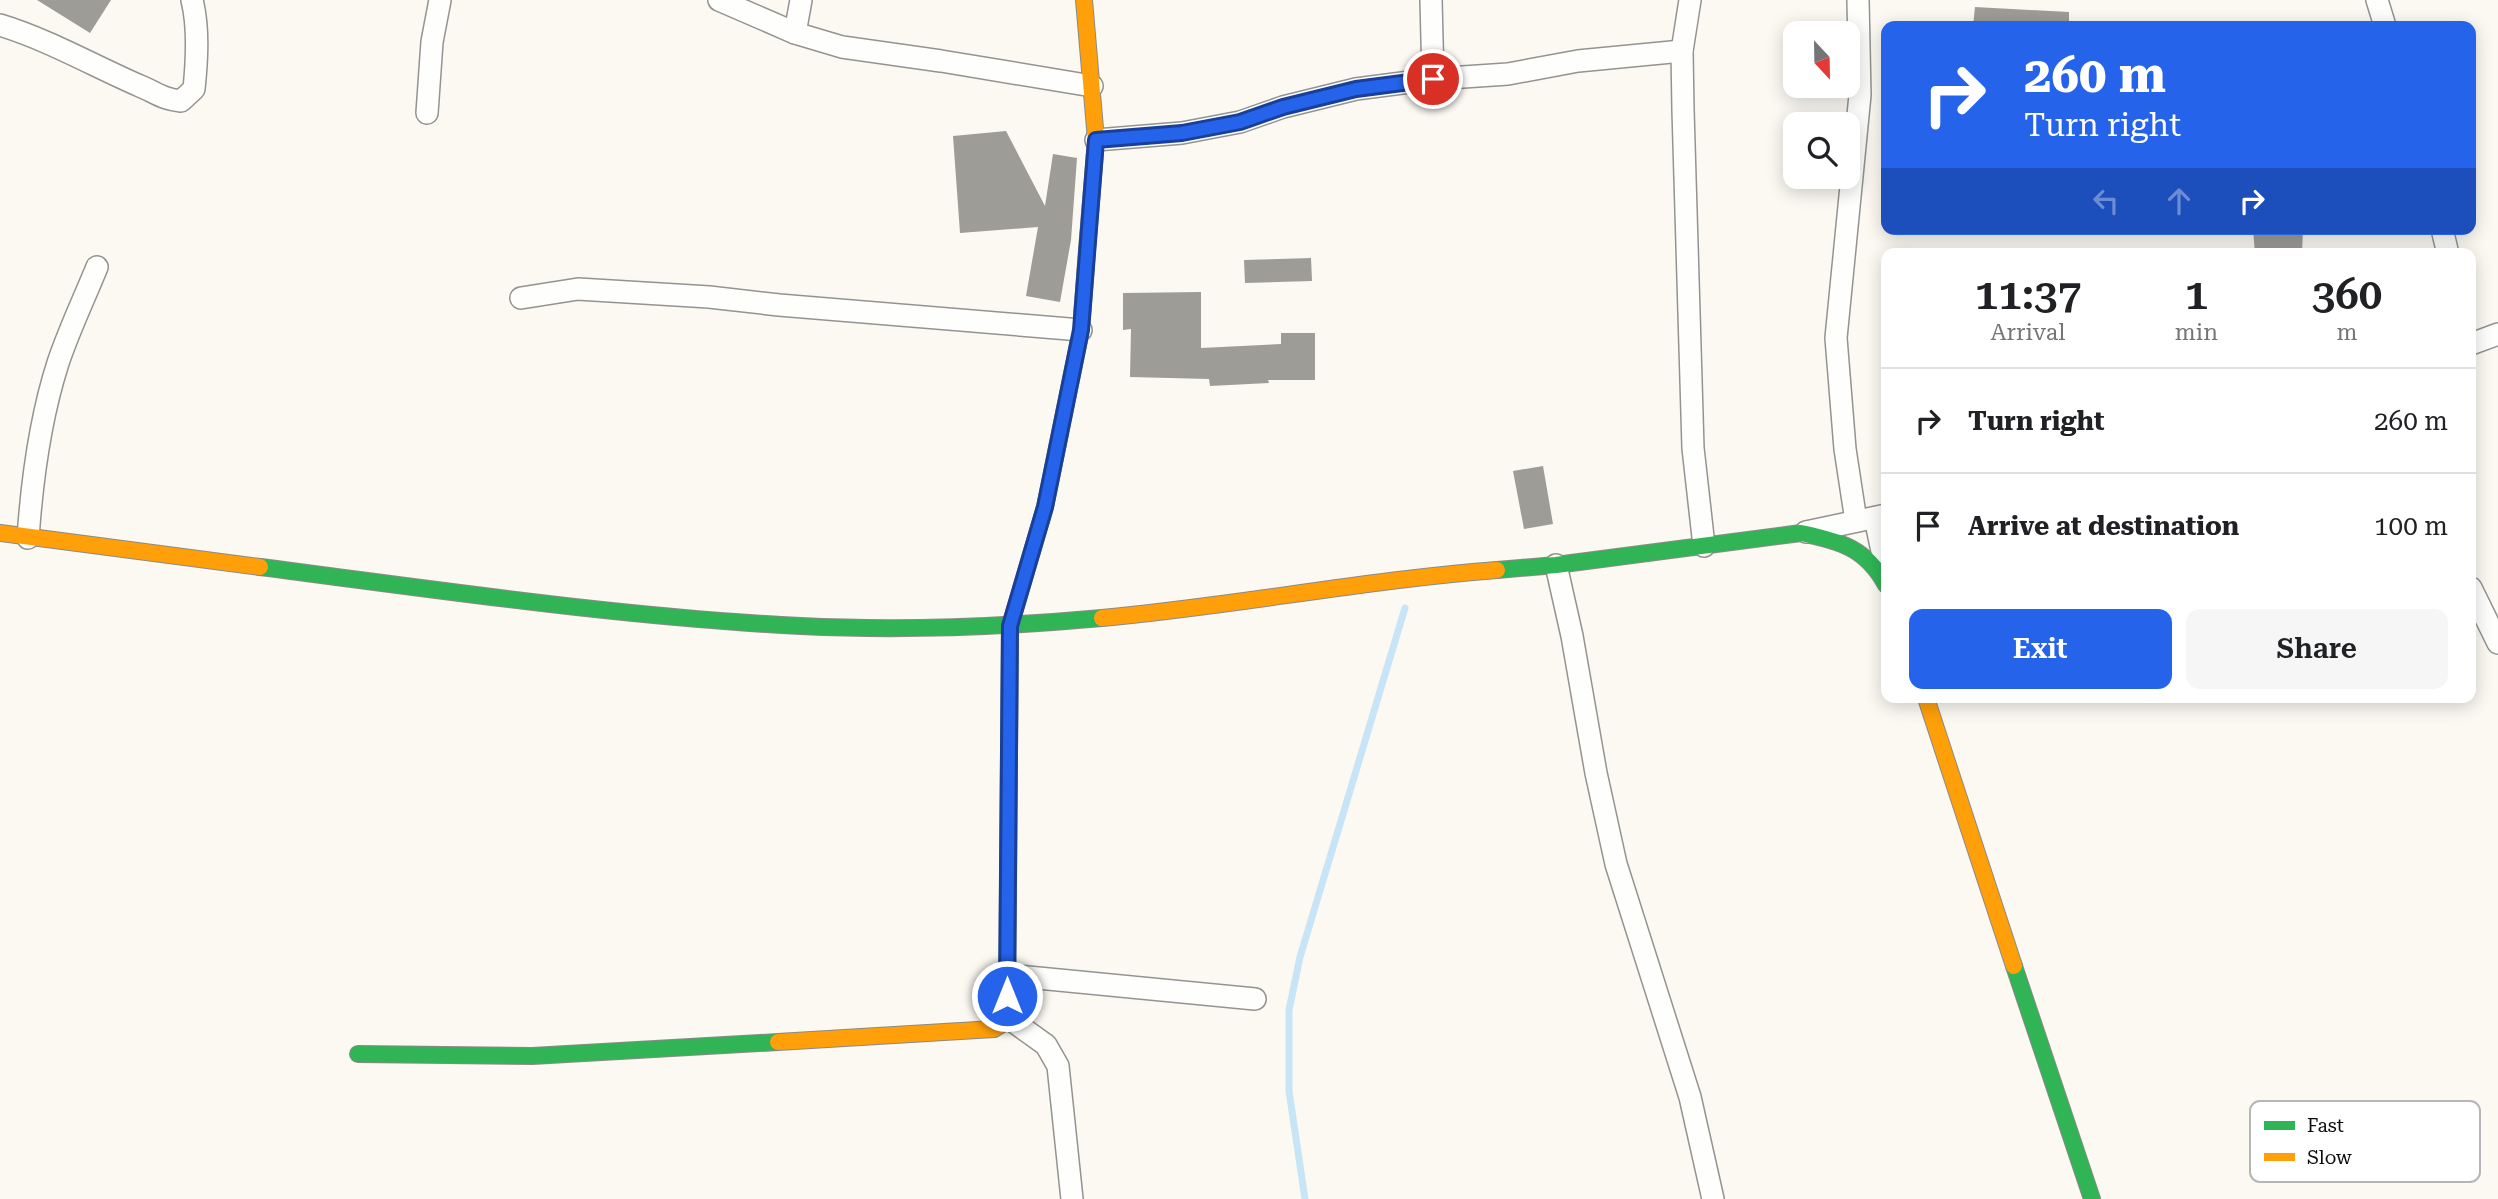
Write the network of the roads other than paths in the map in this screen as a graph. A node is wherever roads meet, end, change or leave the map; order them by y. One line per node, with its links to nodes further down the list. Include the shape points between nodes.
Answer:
1 (192, 0): 11 (street, via 195,80 194,89 181,101 163,99 46,42)
2 (440, 0): 16 (street)
3 (719, 0): 12 (street)
4 (801, 0): 12 (street)
5 (1084, 0): 15 (street)
6 (1431, 0): 14 (street)
7 (1690, 0): 13 (street)
8 (1858, 0): 23 (street, via 1860,95 1836,338 1845,449)
9 (2377, 0): 10 (street)
10 (2383, 21)
11 (0, 25)
12 (795, 33): 15 (street, via 842,47)
13 (1682, 51): 14 (street); 27 (street, via 1693,448)
14 (1433, 79): 17 (street, via 1356,89 1240,122 1182,133)
15 (1092, 86): 17 (street)
16 (427, 113)
17 (1096, 140): 20 (street)
18 (97, 267): 26 (street, via 58,363 31,492)
19 (521, 298): 20 (street, via 578,289)
20 (1081, 330): 32 (street, via 1045,507)
21 (2498, 334): 22 (street)
22 (2476, 341)
23 (1873, 518): 25 (street); 28 (street)
24 (0, 533): 26 (street)
25 (1801, 533): 27 (street); 30 (street, via 1853,547)
26 (28, 538): 32 (street, via 662,615 814,626)
27 (1704, 546): 29 (street)
28 (1881, 550)
29 (1556, 565): 32 (street, via 1417,576 1188,610); 40 (street, via 1616,864 1690,1097)
30 (1881, 573)
31 (2476, 598): 33 (street)
32 (1010, 626): 35 (street)
33 (2498, 643)
34 (1928, 703): 41 (street)
35 (1007, 975): 36 (street); 37 (street)
36 (1255, 999)
37 (1007, 1017): 38 (street, via 994,1029 532,1056); 39 (street, via 1046,1045 1058,1066)
38 (358, 1054)
39 (1072, 1199)
40 (1713, 1199)
41 (2092, 1199)

